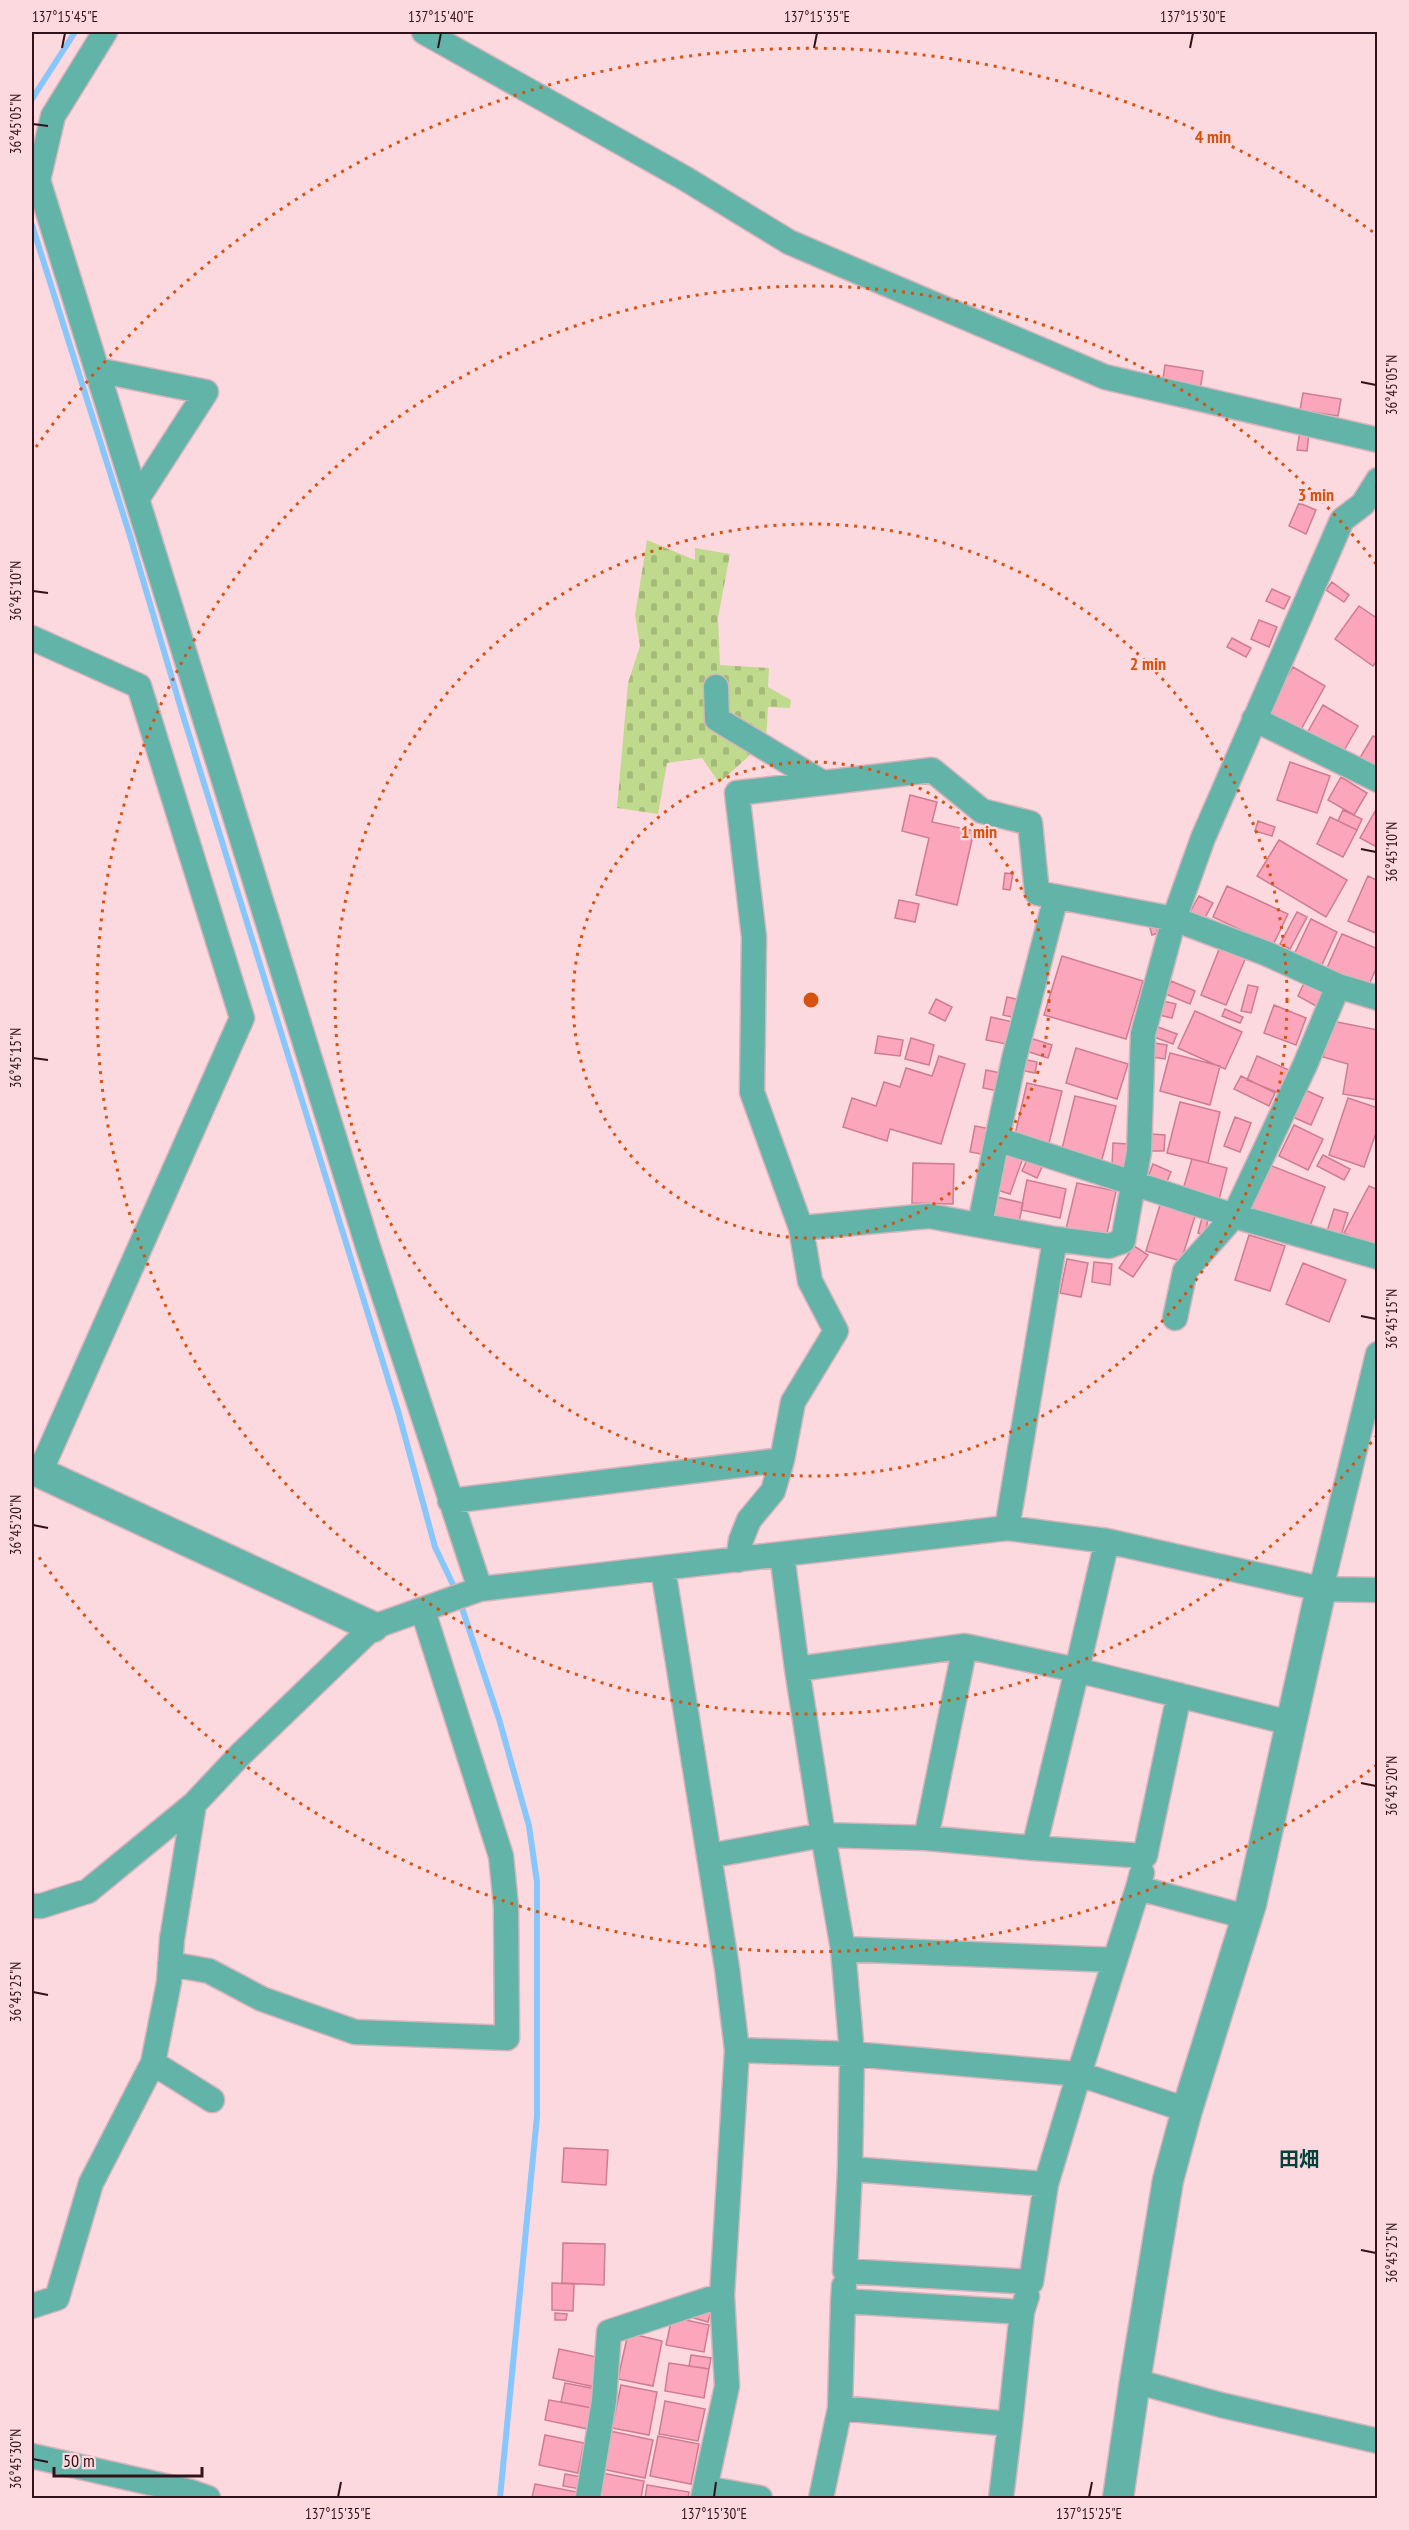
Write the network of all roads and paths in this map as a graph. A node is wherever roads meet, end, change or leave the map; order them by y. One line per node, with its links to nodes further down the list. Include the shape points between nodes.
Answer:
1 (105, 32): 3 (street, via 53,116 38,180)
2 (424, 32): 4 (street, via 686,179 789,242 1105,377)
3 (97, 370): 6 (street); 6 (street, via 206,392)
4 (1377, 440)
5 (1377, 480): 7 (street)
6 (137, 499): 28 (street)
7 (1373, 509): 10 (street, via 1342,520)
8 (32, 638): 27 (street, via 139,686 242,1018)
9 (716, 687): 12 (street, via 717,719)
10 (1254, 719): 11 (street); 14 (street, via 1203,838)
11 (1377, 780)
12 (823, 783): 13 (street, via 932,770 982,811 1030,824 1037,893); 21 (street, via 737,793 754,937 752,1092)
13 (1056, 897): 14 (street); 17 (street)
14 (1174, 919): 15 (street, via 1265,952); 18 (street, via 1143,1034)
15 (1338, 986): 16 (street); 19 (street)
16 (1377, 998)
17 (997, 1139): 18 (street); 20 (street)
18 (1134, 1184): 19 (street); 22 (street, via 1124,1241 1109,1246)
19 (1234, 1216): 23 (street); 24 (street, via 1185,1271)
20 (980, 1224): 21 (street, via 929,1216); 22 (street)
21 (801, 1228): 26 (street, via 810,1281 836,1331 793,1402)
22 (1055, 1239): 29 (street)
23 (1377, 1257)
24 (1175, 1318)
25 (1377, 1354): 35 (street)
26 (782, 1460): 28 (street); 32 (street, via 773,1491 748,1520)
27 (36, 1471): 38 (street)
28 (450, 1501): 34 (street)
29 (1007, 1528): 30 (street); 31 (street)
30 (1107, 1541): 35 (street); 41 (street)
31 (782, 1555): 32 (street); 40 (street)
32 (738, 1560): 33 (street)
33 (663, 1569): 34 (street); 48 (street)
34 (480, 1589): 37 (street)
35 (1321, 1589): 36 (street); 43 (street)
36 (1377, 1590)
37 (423, 1611): 38 (street); 55 (street, via 501,1856 506,1906 507,2038 355,2032 262,1999 208,1971)
38 (374, 1627): 44 (street)
39 (965, 1647): 40 (street); 41 (street); 46 (street)
40 (797, 1669): 45 (street)
41 (1077, 1670): 42 (street); 47 (street)
42 (1179, 1695): 43 (street); 49 (street)
43 (1291, 1723): 52 (street)
44 (194, 1804): 51 (street, via 88,1891); 55 (street)
45 (823, 1835): 46 (street); 48 (street); 53 (street)
46 (926, 1838): 47 (street)
47 (1034, 1848): 49 (street)
48 (709, 1856): 56 (street)
49 (1145, 1856): 50 (street)
50 (1138, 1888): 52 (street); 54 (street)
51 (32, 1906)
52 (1247, 1917): 61 (street)
53 (843, 1949): 54 (street); 57 (street)
54 (1115, 1960): 59 (street)
55 (170, 1964): 58 (street)
56 (737, 2050): 57 (street); 66 (street)
57 (852, 2054): 59 (street); 62 (street)
58 (153, 2063): 60 (street); 68 (street, via 91,2183 57,2298)
59 (1079, 2074): 61 (street); 63 (street)
60 (212, 2100)
61 (1187, 2110): 70 (street, via 1168,2180)
62 (850, 2169): 63 (street); 64 (street)
63 (1046, 2184): 65 (street)
64 (846, 2271): 65 (street); 67 (street)
65 (1031, 2282): 69 (street)
66 (722, 2295): 75 (street, via 727,2386); 77 (street, via 609,2332 604,2401)
67 (843, 2301): 69 (street); 71 (street)
68 (32, 2306)
69 (1022, 2312): 72 (street)
70 (1135, 2380): 73 (street, via 1221,2405); 81 (street)
71 (840, 2408): 72 (street); 79 (street)
72 (1010, 2424): 80 (street)
73 (1377, 2441)
74 (32, 2456): 76 (street)
75 (704, 2493): 78 (street)
76 (208, 2499)
77 (588, 2499)
78 (760, 2499)
79 (821, 2499)
80 (1001, 2499)
81 (1118, 2499)

